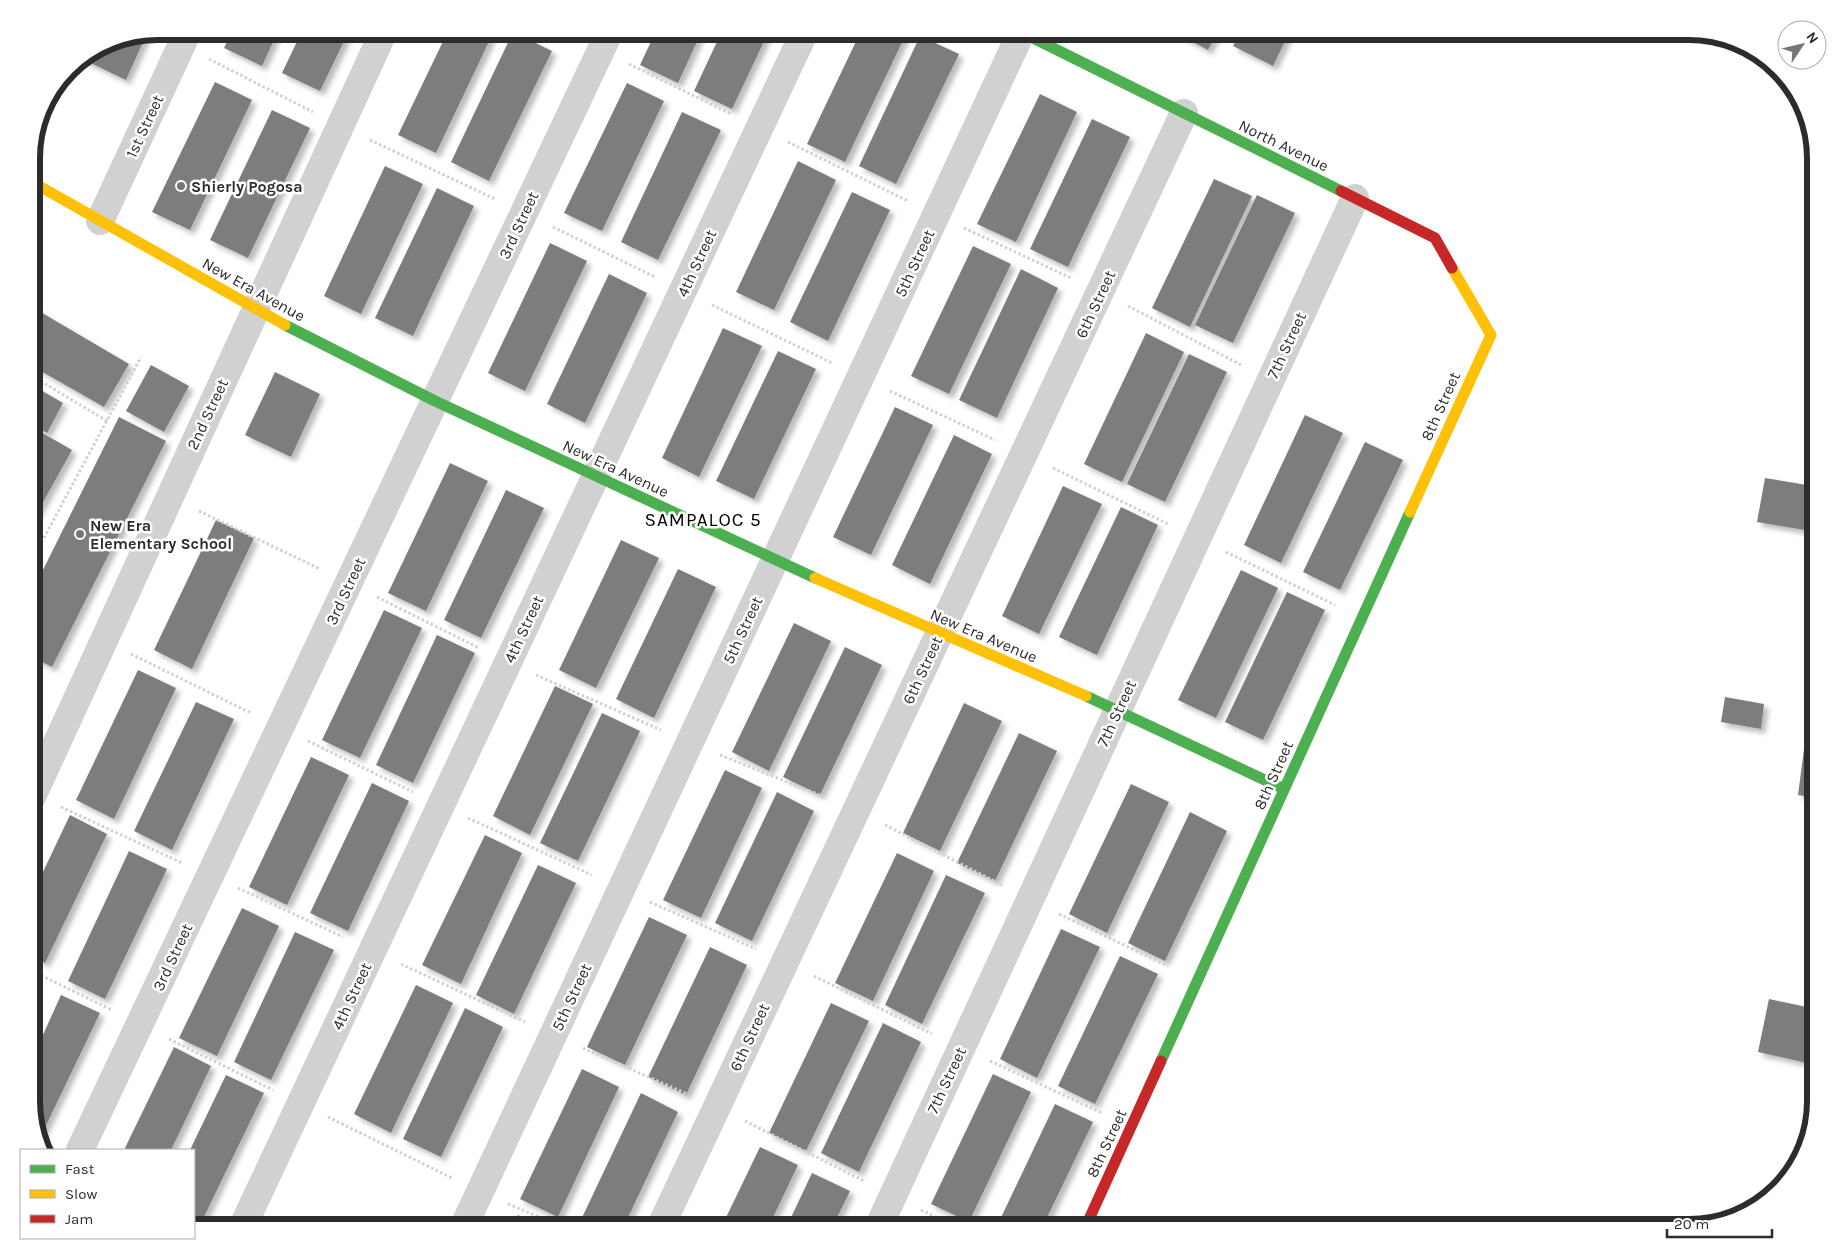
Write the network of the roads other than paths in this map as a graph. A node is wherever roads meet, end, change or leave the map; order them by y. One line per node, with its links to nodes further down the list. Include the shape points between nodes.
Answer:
1 (184, 40): 10 (street, 1st Street)
2 (380, 40): 11 (street, 2nd Street)
3 (606, 40): 13 (street, 3rd Street)
4 (801, 40): 14 (street, 4th Street)
5 (1016, 40): 15 (street, 5th Street)
6 (1036, 40): 7 (street, North Avenue)
7 (1184, 113): 9 (street, North Avenue); 16 (street, 6th Street)
8 (40, 187): 10 (street, New Era Avenue)
9 (1355, 198): 12 (street, North Avenue, via 1435,238); 17 (street, 7th Street)
10 (100, 221): 11 (street, New Era Avenue)
11 (256, 310): 13 (street, New Era Avenue); 18 (street, 2nd Street)
12 (1490, 335): 19 (street, 8th Street)
13 (435, 401): 14 (street, New Era Avenue); 20 (street, 3rd Street)
14 (595, 476): 15 (street, New Era Avenue); 21 (street, 4th Street)
15 (775, 561): 16 (street, New Era Avenue); 22 (street, 5th Street)
16 (939, 634): 17 (street, New Era Avenue); 23 (street, 6th Street)
17 (1118, 710): 19 (street, New Era Avenue); 24 (street, 7th Street)
18 (40, 779)
19 (1284, 789): 25 (street, 8th Street)
20 (80, 1149)
21 (246, 1219)
22 (467, 1219)
23 (664, 1219)
24 (882, 1219)
25 (1089, 1219)

